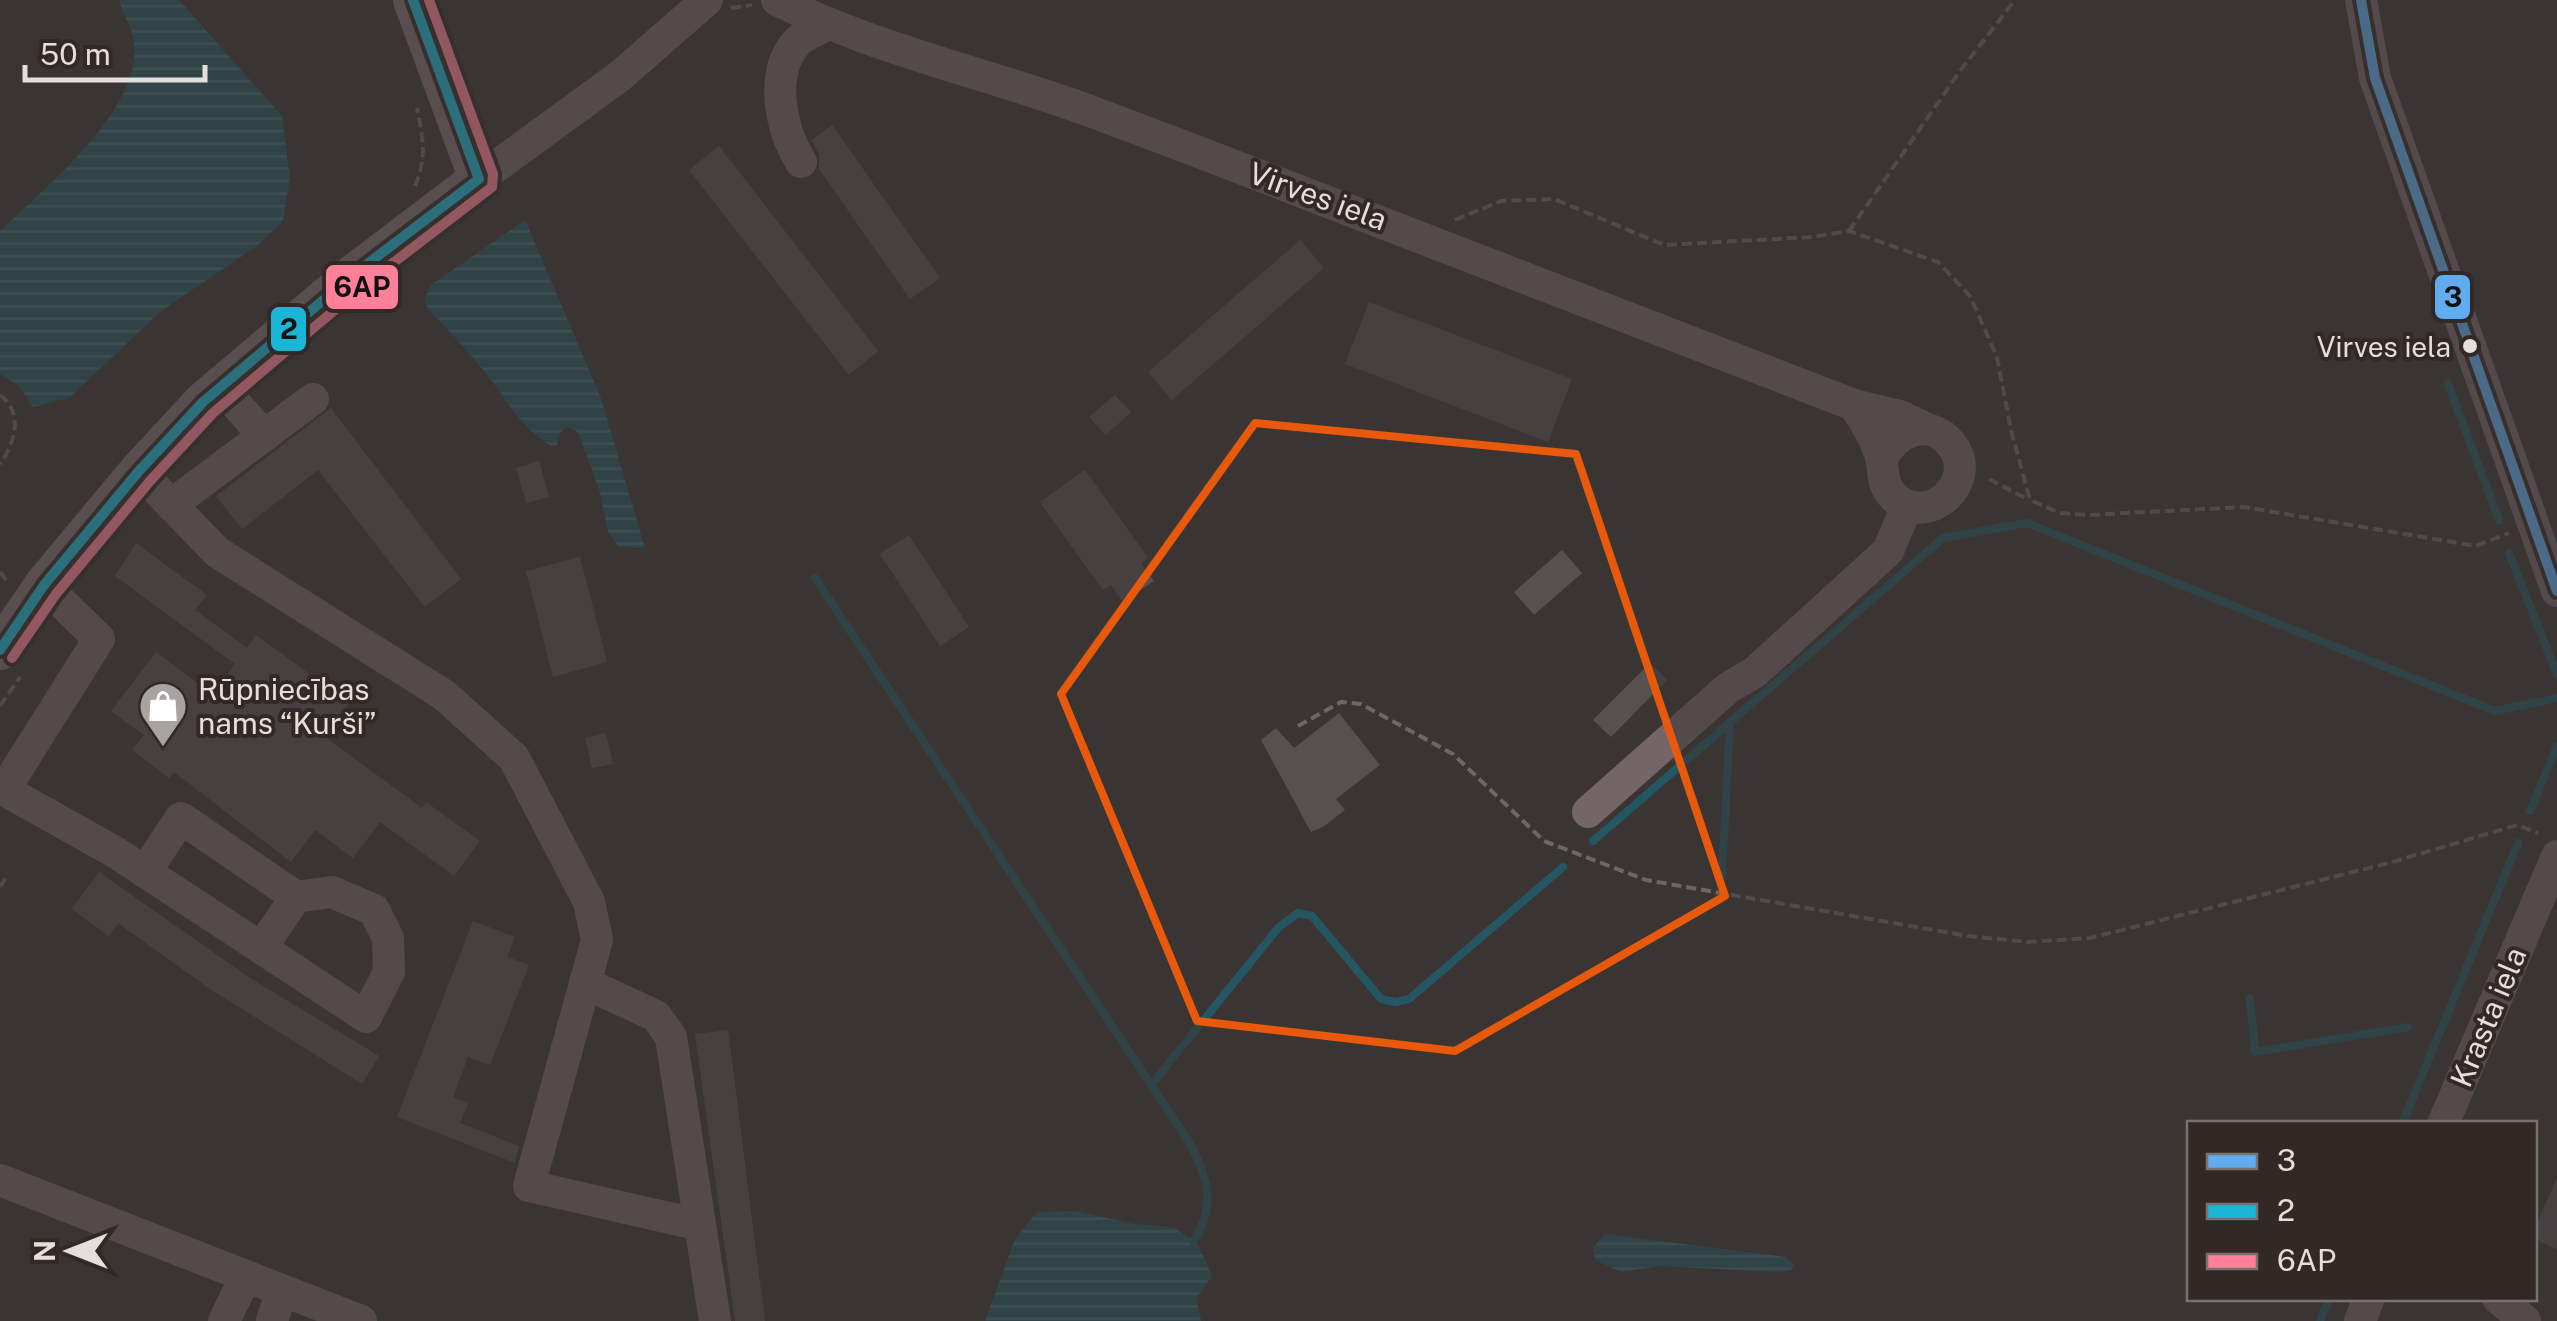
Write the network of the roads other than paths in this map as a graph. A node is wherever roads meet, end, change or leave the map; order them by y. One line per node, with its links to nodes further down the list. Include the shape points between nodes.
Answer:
1 (413, 0): 7 (main road)
2 (777, 0): 5 (street, Virves iela)
3 (2362, 0): 18 (street, via 2374,78)
4 (717, 4): 7 (street)
5 (826, 25): 6 (street, via 798,41 784,66 780,92 790,145); 10 (street, Virves iela, via 1041,92)
6 (801, 162)
7 (479, 179): 8 (main road)
8 (221, 387): 12 (street); 14 (main road)
9 (313, 399): 12 (street)
10 (1854, 405): 11 (street, Virves iela); 13 (street)
11 (1927, 429): 13 (street, via 1899,435); 16 (street, Virves iela, via 1952,444 1960,471 1948,497 1936,505)
12 (264, 436): 15 (street)
13 (1882, 458): 16 (street, via 1886,487)
14 (139, 471): 15 (street); 17 (main road)
15 (171, 505): 26 (street, via 217,552 444,695 514,758 590,902 597,940)
16 (1907, 506): 21 (street, via 1888,551)
17 (44, 585): 19 (main road); 20 (street, via 99,639)
18 (2557, 590)
19 (11, 662)
20 (2, 789): 23 (street)
21 (1588, 812)
22 (2550, 846): 27 (street, Krasta iela)
23 (145, 872): 24 (street, via 181,818); 25 (street)
24 (296, 897): 25 (street); 25 (street, via 332,892 374,910 388,938 389,972 366,1017)
25 (261, 948)
26 (586, 983): 29 (street, via 656,1016 671,1037); 29 (street, via 529,1186)
27 (2444, 1121)
28 (0, 1180): 30 (street)
29 (700, 1225): 35 (street)
30 (246, 1276): 32 (street); 33 (street)
31 (2502, 1301): 36 (street)
32 (277, 1306): 34 (street)
33 (224, 1321)
34 (361, 1321)
35 (715, 1321)
36 (2525, 1321)

